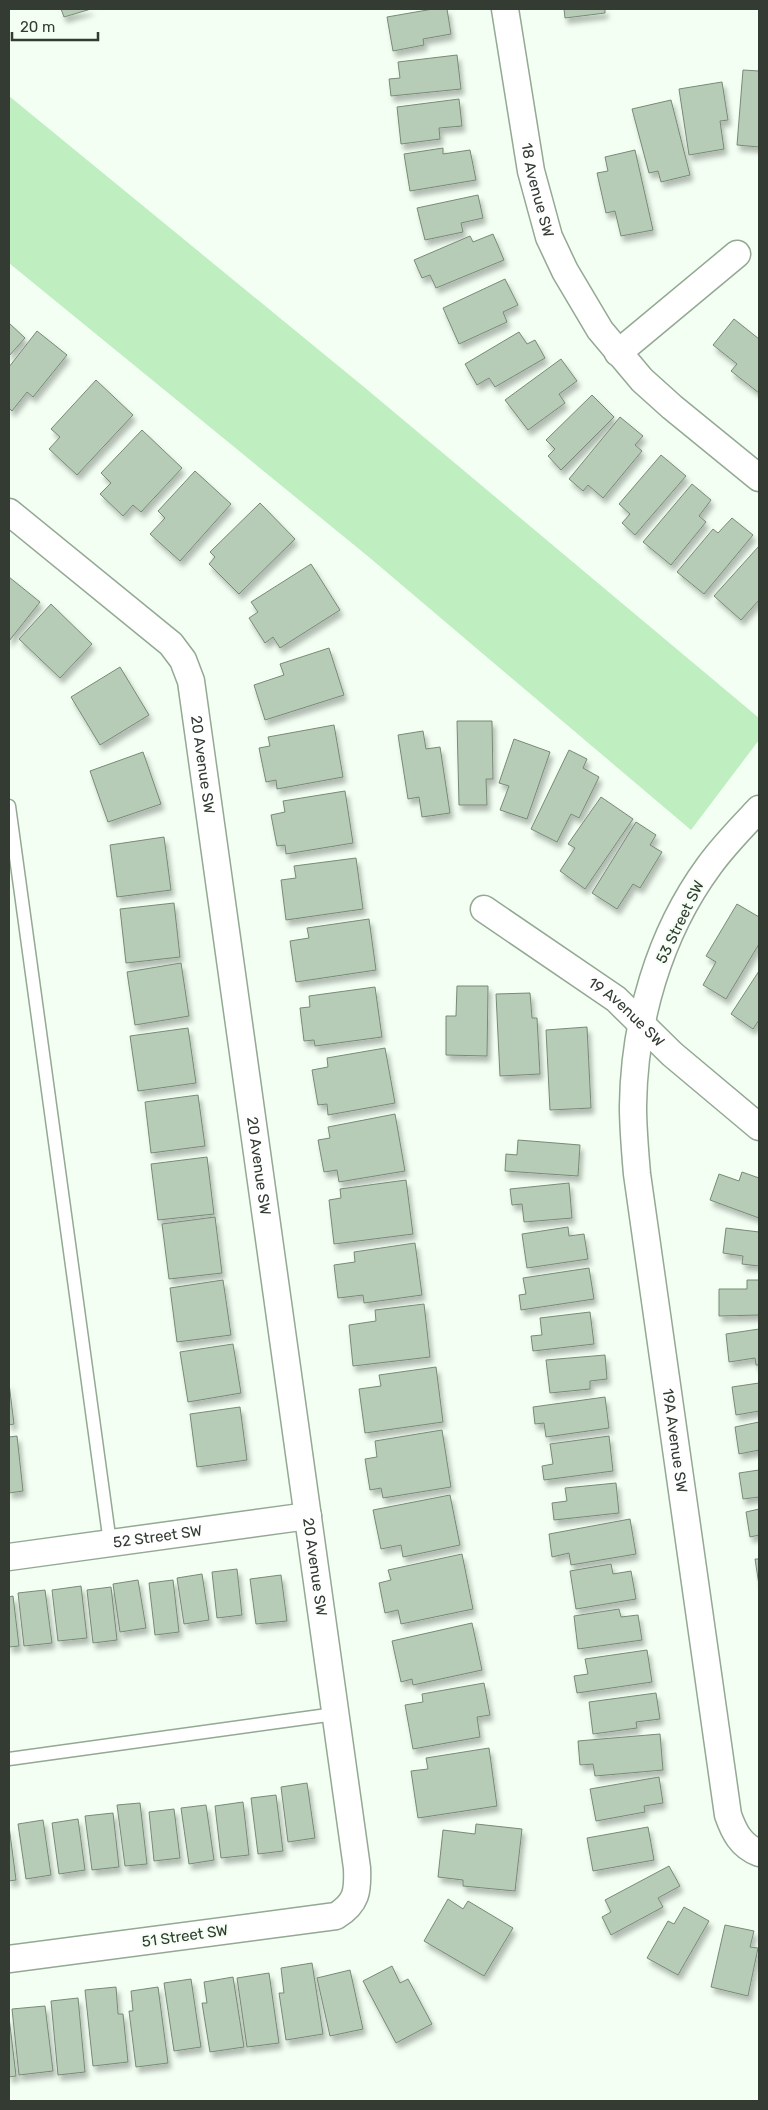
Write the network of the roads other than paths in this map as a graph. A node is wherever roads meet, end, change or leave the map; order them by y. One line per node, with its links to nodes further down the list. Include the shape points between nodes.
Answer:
1 (505, 9): 3 (street, 18 Avenue SW, via 531,171 550,237 581,300)
2 (738, 254): 3 (street)
3 (618, 353): 4 (street, 18 Avenue SW, via 672,407)
4 (759, 478)
5 (9, 512): 11 (street, 20 Avenue SW, via 171,644 183,660 191,681)
6 (9, 806): 12 (lane)
7 (759, 809): 9 (street, 53 Street SW, via 724,846 692,892 662,953)
8 (484, 909): 9 (street, 19 Avenue SW, via 616,999)
9 (642, 1024): 10 (street, 19 Avenue SW, via 672,1054); 16 (street, 19A Avenue SW, via 633,1105 637,1174 728,1815 734,1830)
10 (759, 1127)
11 (308, 1516): 12 (street, 52 Street SW); 14 (street, 20 Avenue SW)
12 (110, 1543): 13 (street, 52 Street SW)
13 (9, 1556)
14 (335, 1714): 15 (lane); 17 (street, 20 Avenue SW, via 357,1868 358,1885)
15 (9, 1759)
16 (755, 1851)
17 (354, 1900): 18 (street, 51 Street SW, via 336,1916)
18 (9, 1960)

